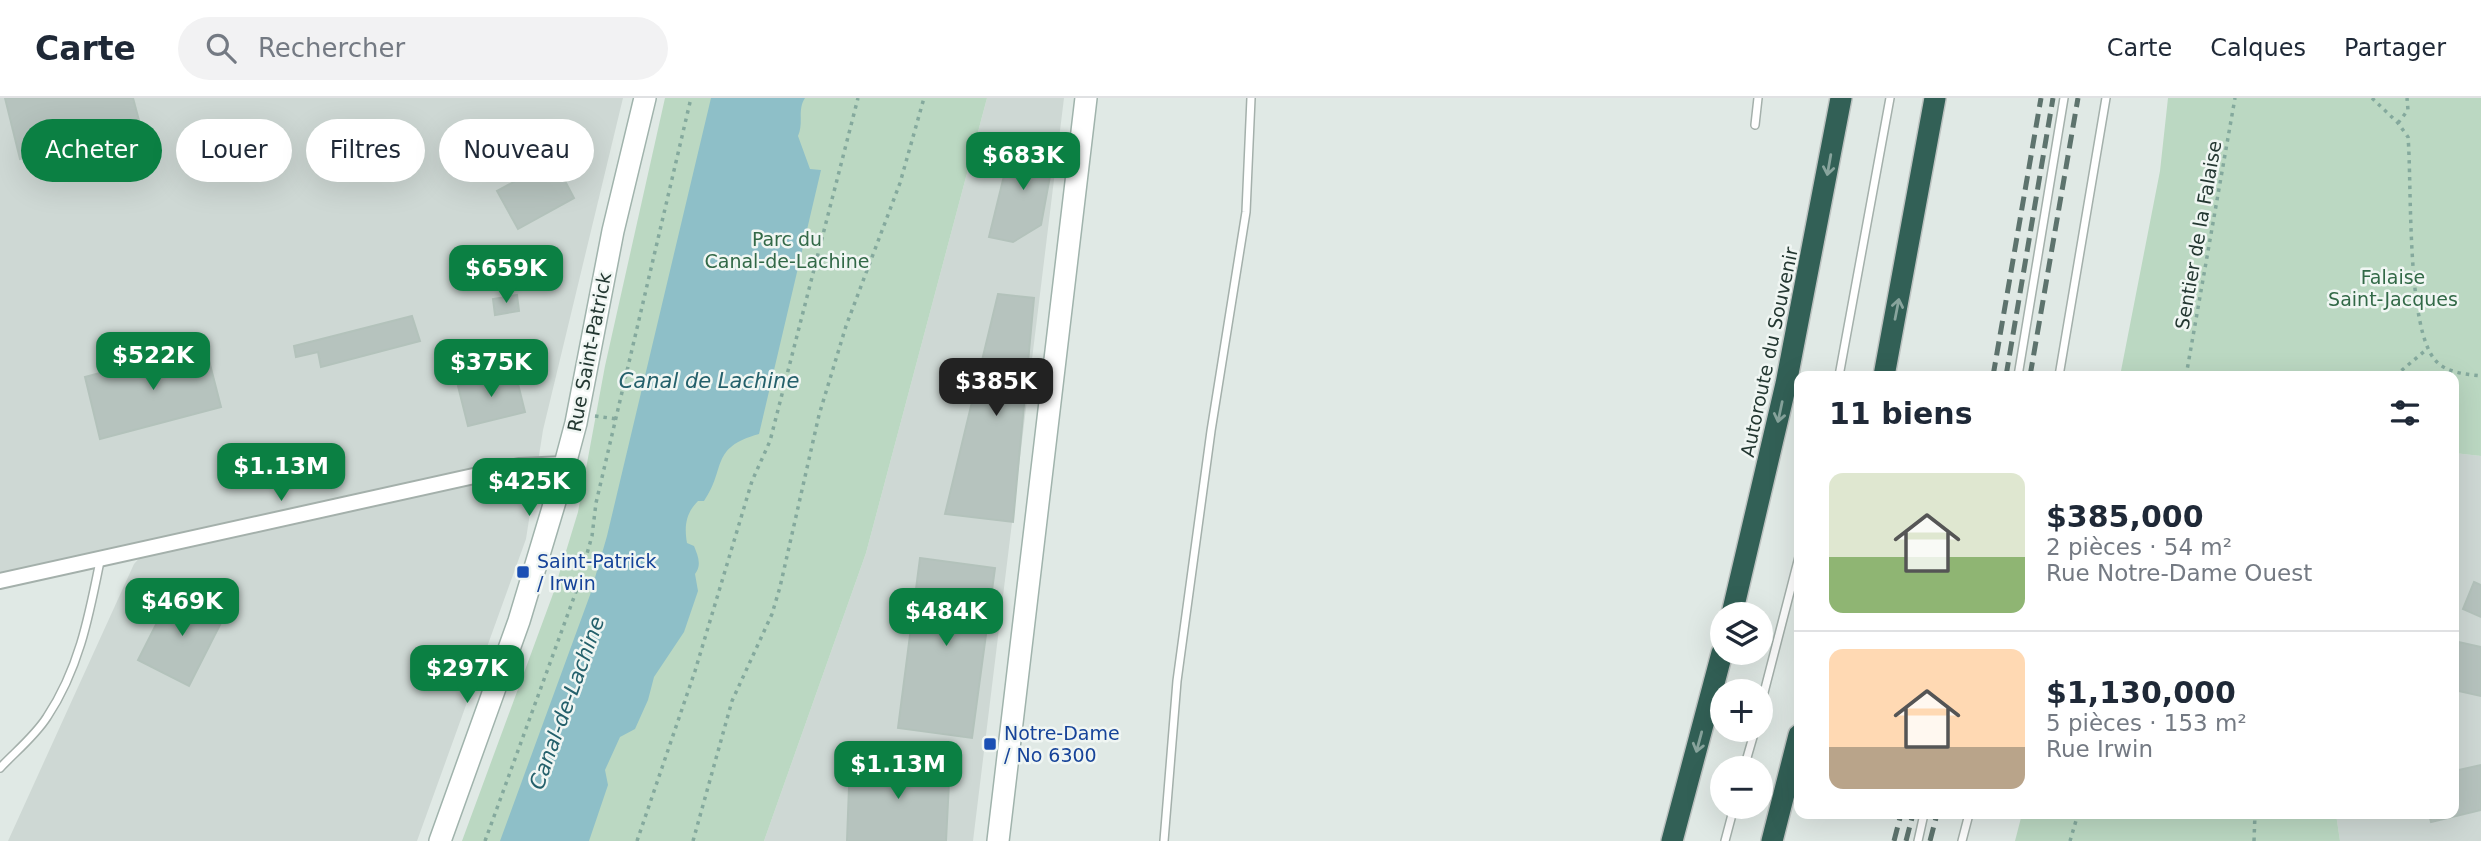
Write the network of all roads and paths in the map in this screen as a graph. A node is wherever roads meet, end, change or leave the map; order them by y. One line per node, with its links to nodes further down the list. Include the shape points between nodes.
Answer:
1 (645, 98): 30 (main road, Rue Saint-Patrick)
2 (691, 98): 29 (path)
3 (858, 98): 46 (path, via 770,441 748,494)
4 (924, 98): 47 (path, via 887,221 818,415 772,614 732,701)
5 (1086, 98): 48 (main road)
6 (1251, 98): 49 (lane, via 1246,212 1177,681)
7 (1759, 98): 17 (lane)
8 (1841, 98): 34 (highway, Autoroute du Souvenir, one-way to 34, via 1788,373)
9 (1890, 98): 19 (lane)
10 (1935, 98): 20 (highway, one-way to 10)
11 (2064, 98): 21 (lane)
12 (2106, 98): 22 (lane)
13 (2235, 98): 23 (path, Sentier de la Falaise)
14 (2372, 98): 16 (path)
15 (2407, 98): 16 (path, via 2408,110)
16 (2399, 123): 18 (path, via 2408,137 2414,284)
17 (1755, 125)
18 (2427, 349): 24 (path); 25 (path, via 2437,362)
19 (1840, 371)
20 (1885, 371)
21 (2019, 371)
22 (2060, 371)
23 (2187, 371)
24 (2401, 371)
25 (2456, 371)
26 (2459, 372): 27 (path)
27 (2481, 376)
28 (596, 416): 29 (path)
29 (617, 419): 45 (path, via 577,589)
30 (565, 464): 31 (street, via 519,467); 44 (main road, Rue Saint-Patrick, via 523,609)
31 (100, 561): 33 (street); 38 (lane, via 86,630 71,674 46,719)
32 (1794, 577): 36 (lane)
33 (0, 581)
34 (1735, 602)
35 (1719, 665): 50 (highway, one-way to 50)
36 (1768, 679)
37 (1794, 755): 52 (highway)
38 (0, 768)
39 (1731, 819): 51 (lane)
40 (1923, 819): 53 (lane)
41 (1968, 819): 54 (lane)
42 (2077, 819): 55 (path)
43 (2255, 819): 56 (path)
44 (440, 841)
45 (485, 841)
46 (637, 841)
47 (693, 841)
48 (998, 841)
49 (1164, 841)
50 (1672, 841)
51 (1725, 841)
52 (1772, 841)
53 (1918, 841)
54 (1962, 841)
55 (2070, 841)
56 (2254, 841)

